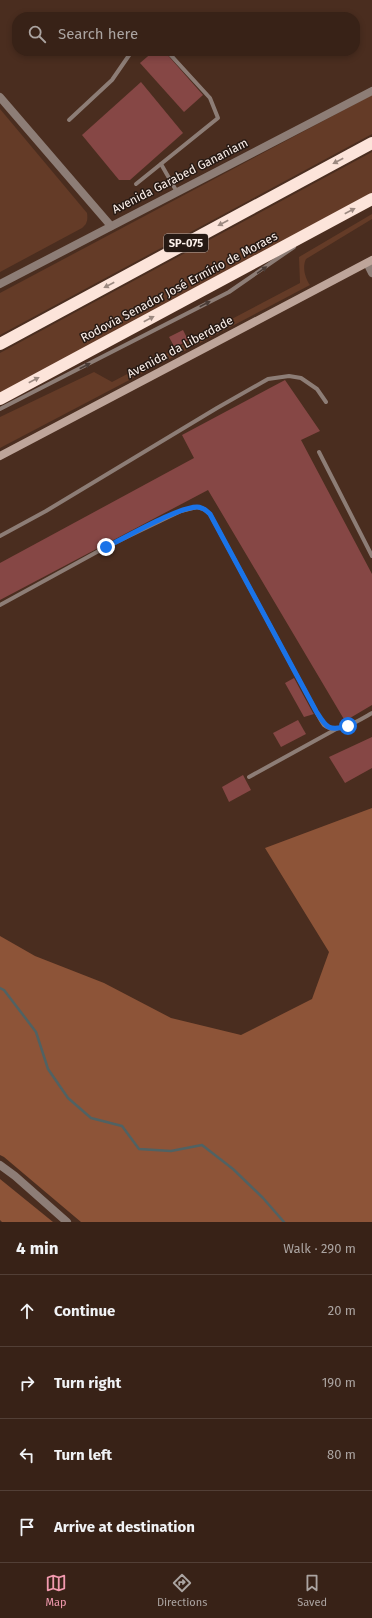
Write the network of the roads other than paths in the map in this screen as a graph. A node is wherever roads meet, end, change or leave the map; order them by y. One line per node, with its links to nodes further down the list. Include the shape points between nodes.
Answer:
1 (129, 56): 5 (lane, via 112,80)
2 (172, 56): 7 (lane, via 210,98 218,118)
3 (372, 91): 9 (street, Avenida Garabed Gananiam)
4 (0, 97): 12 (street)
5 (69, 120)
6 (372, 143): 16 (highway, SP-075, one-way to 16)
7 (161, 164): 8 (lane); 9 (lane)
8 (136, 184)
9 (177, 192): 12 (street, Avenida Garabed Gananiam)
10 (372, 199): 11 (highway, Rodovia Senador José Ermírio de Moraes, one-way to 10)
11 (333, 220): 17 (highway, Rodovia Senador José Ermírio de Moraes, one-way to 11); 19 (lane, one-way to 11, via 230,292)
12 (111, 226): 15 (street, Avenida Garabed Gananiam)
13 (369, 261): 14 (street); 21 (street, Avenida da Liberdade)
14 (372, 273)
15 (0, 284)
16 (0, 344)
17 (0, 399)
18 (326, 402): 22 (lane, via 317,390 301,378 289,376 268,379)
19 (0, 409)
20 (319, 452): 23 (lane)
21 (0, 456)
22 (0, 536)
23 (372, 556)
24 (0, 605): 26 (lane, via 106,547 181,511 196,507 204,509 210,514 316,711 325,725)
25 (372, 713): 26 (lane, via 348,726)
26 (338, 728): 27 (lane)
27 (249, 777)
28 (0, 1165): 29 (street)
29 (67, 1222)

